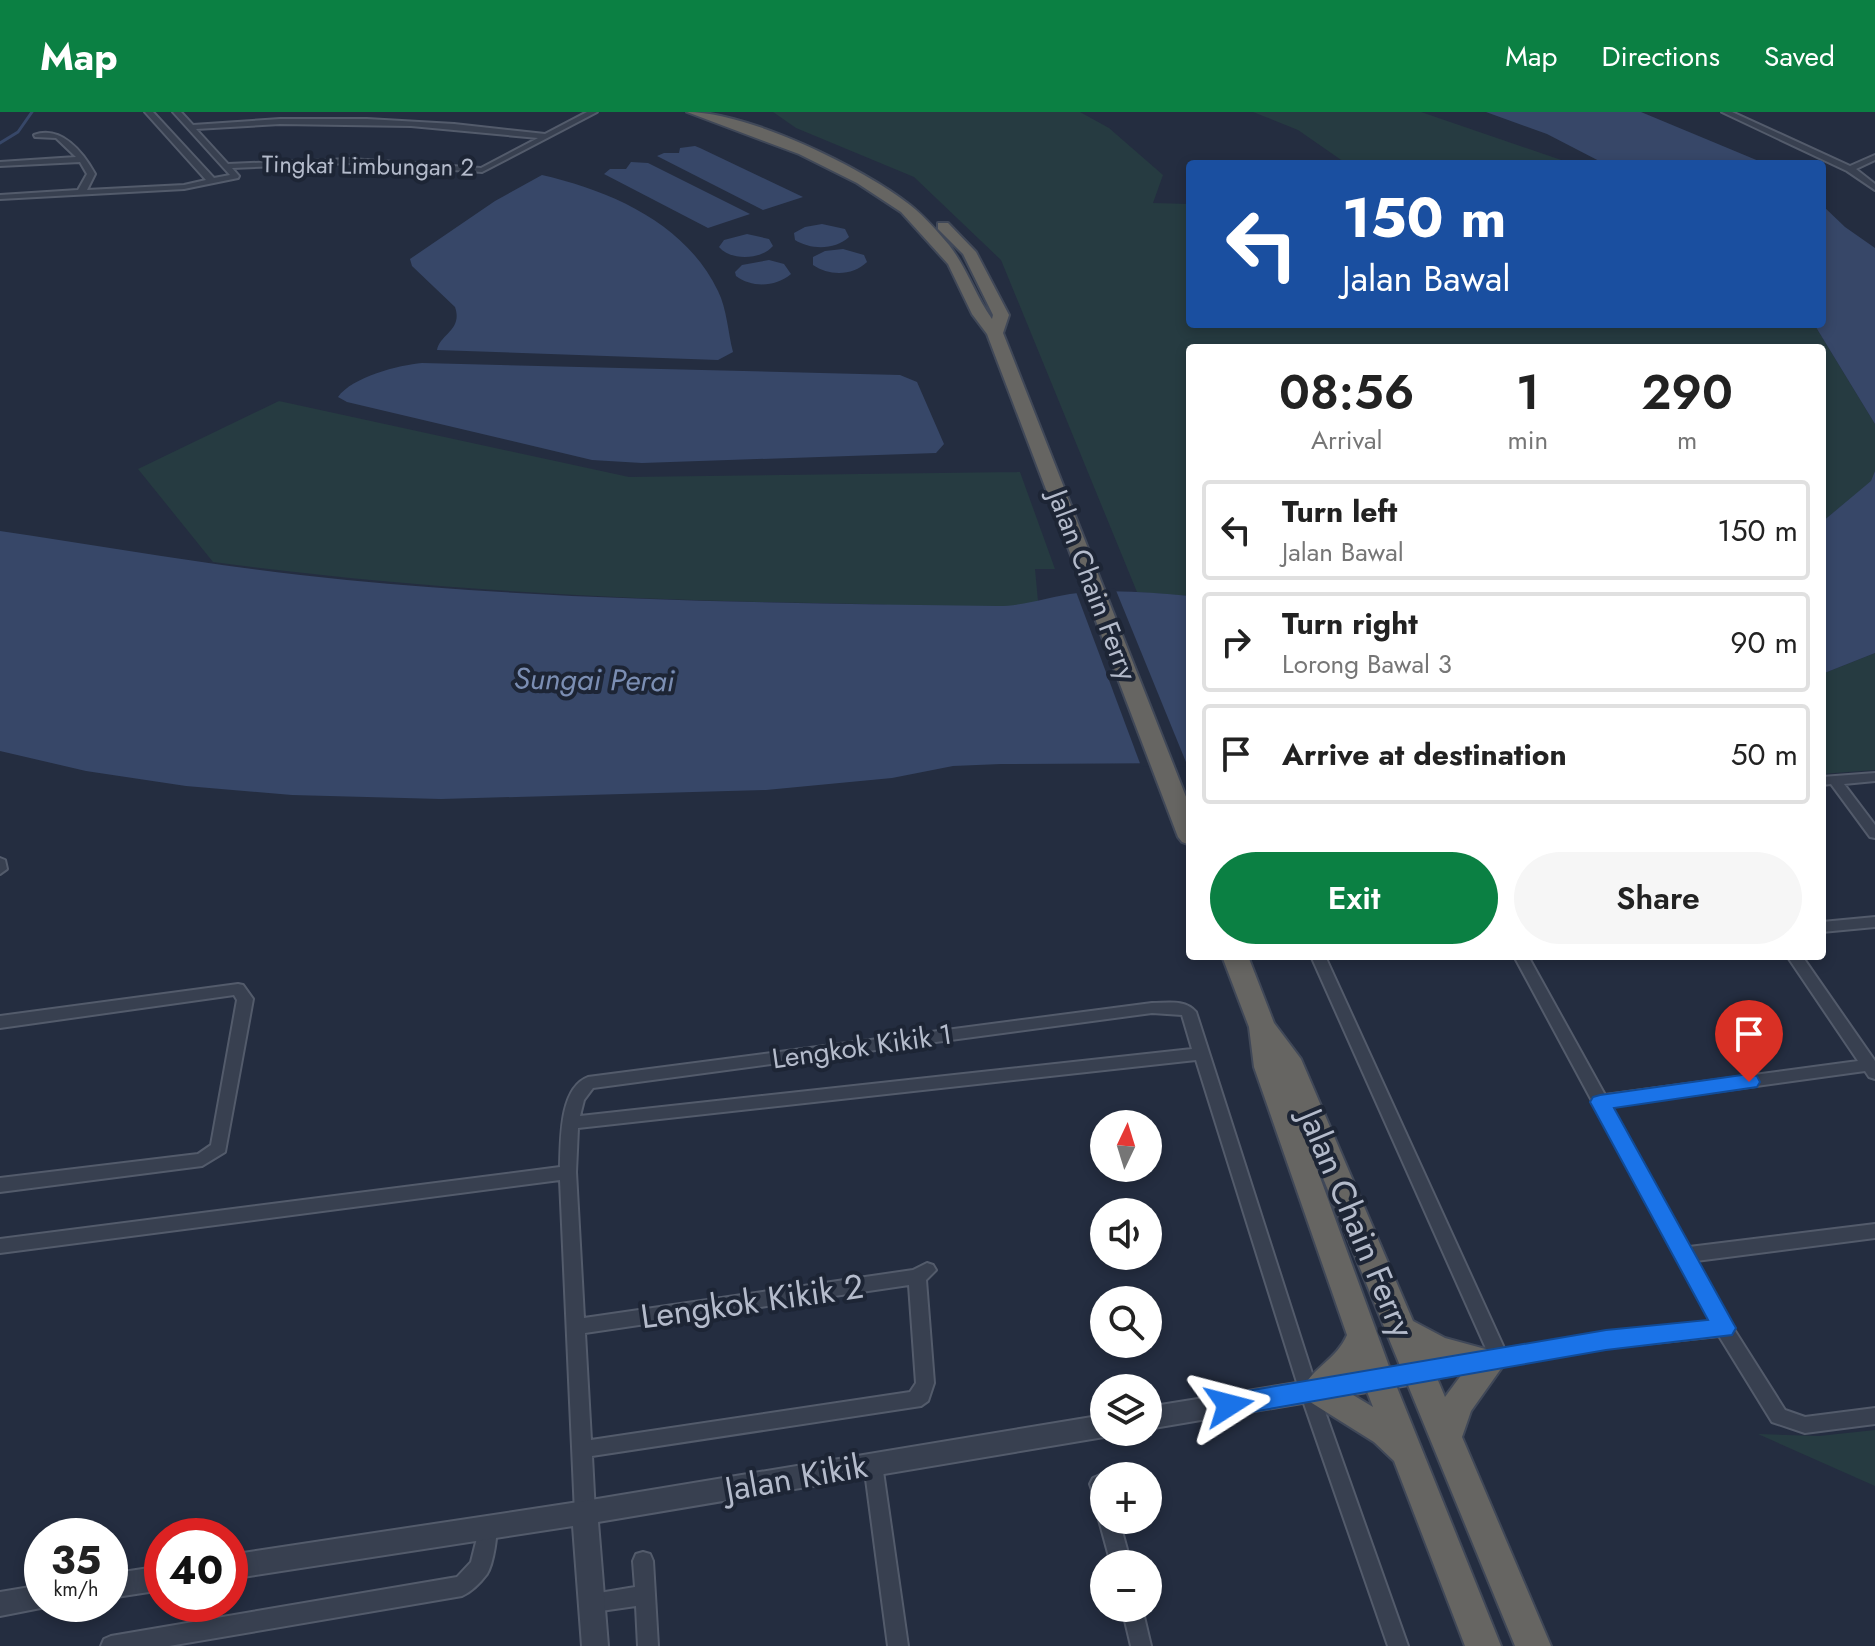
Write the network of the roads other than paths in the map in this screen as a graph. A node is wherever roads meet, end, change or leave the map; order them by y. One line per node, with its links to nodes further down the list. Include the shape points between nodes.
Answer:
1 (149, 112): 7 (street)
2 (177, 112): 6 (street)
3 (593, 112): 9 (street, Tingkat Limbungan 2)
4 (1726, 112): 14 (street)
5 (709, 113): 19 (highway, Jalan Chain Ferry, via 844,170 905,209 951,257 980,317); 19 (highway, Jalan Chain Ferry, via 764,122 809,140 867,168 918,203 969,252 1001,315)
6 (188, 124): 7 (street); 9 (street, via 346,119 443,123); 13 (street)
7 (161, 126): 15 (street)
8 (38, 135): 11 (street, via 58,136)
9 (544, 136): 13 (street, Tingkat Limbungan 2, via 476,170 350,161)
10 (1875, 157): 14 (street)
11 (83, 159): 12 (street); 17 (street, via 91,174)
12 (0, 164)
13 (226, 166): 15 (street, via 235,176)
14 (1850, 169): 16 (street)
15 (212, 181): 17 (street)
16 (1875, 188)
17 (81, 193): 18 (street)
18 (0, 197)
19 (995, 333): 22 (highway, Jalan Chain Ferry)
20 (1875, 777): 21 (street)
21 (1828, 781): 23 (street)
22 (1186, 826)
23 (1875, 834)
24 (1875, 922): 25 (street)
25 (1826, 927)
26 (1237, 960): 31 (highway, Jalan Chain Ferry)
27 (1320, 960): 46 (street)
28 (1523, 960): 34 (street)
29 (1797, 960): 33 (street)
30 (1, 1025): 37 (street, via 238,989 245,999 219,1148 202,1160)
31 (1262, 1027): 44 (highway, Jalan Chain Ferry, via 1288,1059); 45 (highway, Jalan Chain Ferry, via 1267,1067)
32 (1201, 1054): 35 (street, Lengkok Kikik 1); 35 (street, Lengkok Kikik 1, via 1188,1012 1152,1008 588,1083 577,1096); 49 (street)
33 (1872, 1069): 34 (street)
34 (1600, 1102): 40 (street)
35 (572, 1123): 36 (street, Lengkok Kikik 1)
36 (568, 1172): 39 (street); 42 (street, Lengkok Kikik 1)
37 (0, 1185)
38 (1875, 1231): 40 (street)
39 (0, 1246)
40 (1685, 1255): 43 (street)
41 (922, 1273): 42 (street, Lengkok Kikik 2); 54 (street, Jalan Kikik, via 925,1383 914,1400)
42 (576, 1327): 54 (street, Lengkok Kikik 1)
43 (1724, 1328): 46 (street, via 1606,1340); 51 (street, via 1779,1416 1805,1425)
44 (1401, 1330): 46 (highway, via 1438,1349); 47 (highway, Jalan Chain Ferry)
45 (1362, 1335): 48 (highway, Jalan Chain Ferry); 49 (highway, via 1340,1374)
46 (1494, 1362): 47 (street); 53 (highway, via 1457,1404)
47 (1420, 1373): 48 (street); 53 (highway, Jalan Chain Ferry)
48 (1378, 1380): 49 (street); 55 (highway, Jalan Chain Ferry)
49 (1313, 1391): 50 (street); 55 (highway, via 1385,1432); 71 (street)
50 (1162, 1416)
51 (1875, 1416)
52 (1090, 1428): 56 (street, Jalan Kikik)
53 (1446, 1436): 73 (highway, Jalan Chain Ferry)
54 (584, 1449): 57 (street, Lengkok Kikik 1)
55 (1409, 1457): 72 (highway, Jalan Chain Ferry)
56 (873, 1464): 57 (street, Jalan Kikik); 69 (street)
57 (585, 1513): 58 (street, Jalan Kikik); 63 (street)
58 (488, 1528): 60 (street, Jalan Kikik); 66 (street, via 480,1567 462,1586)
59 (643, 1561): 61 (street)
60 (248, 1564)
61 (646, 1595): 63 (street); 68 (street)
62 (24, 1600): 64 (street)
63 (594, 1602): 67 (street)
64 (0, 1604)
65 (1135, 1622): 70 (street)
66 (111, 1646)
67 (595, 1646)
68 (648, 1646)
69 (898, 1646)
70 (1141, 1646)
71 (1398, 1646)
72 (1483, 1646)
73 (1533, 1646)

